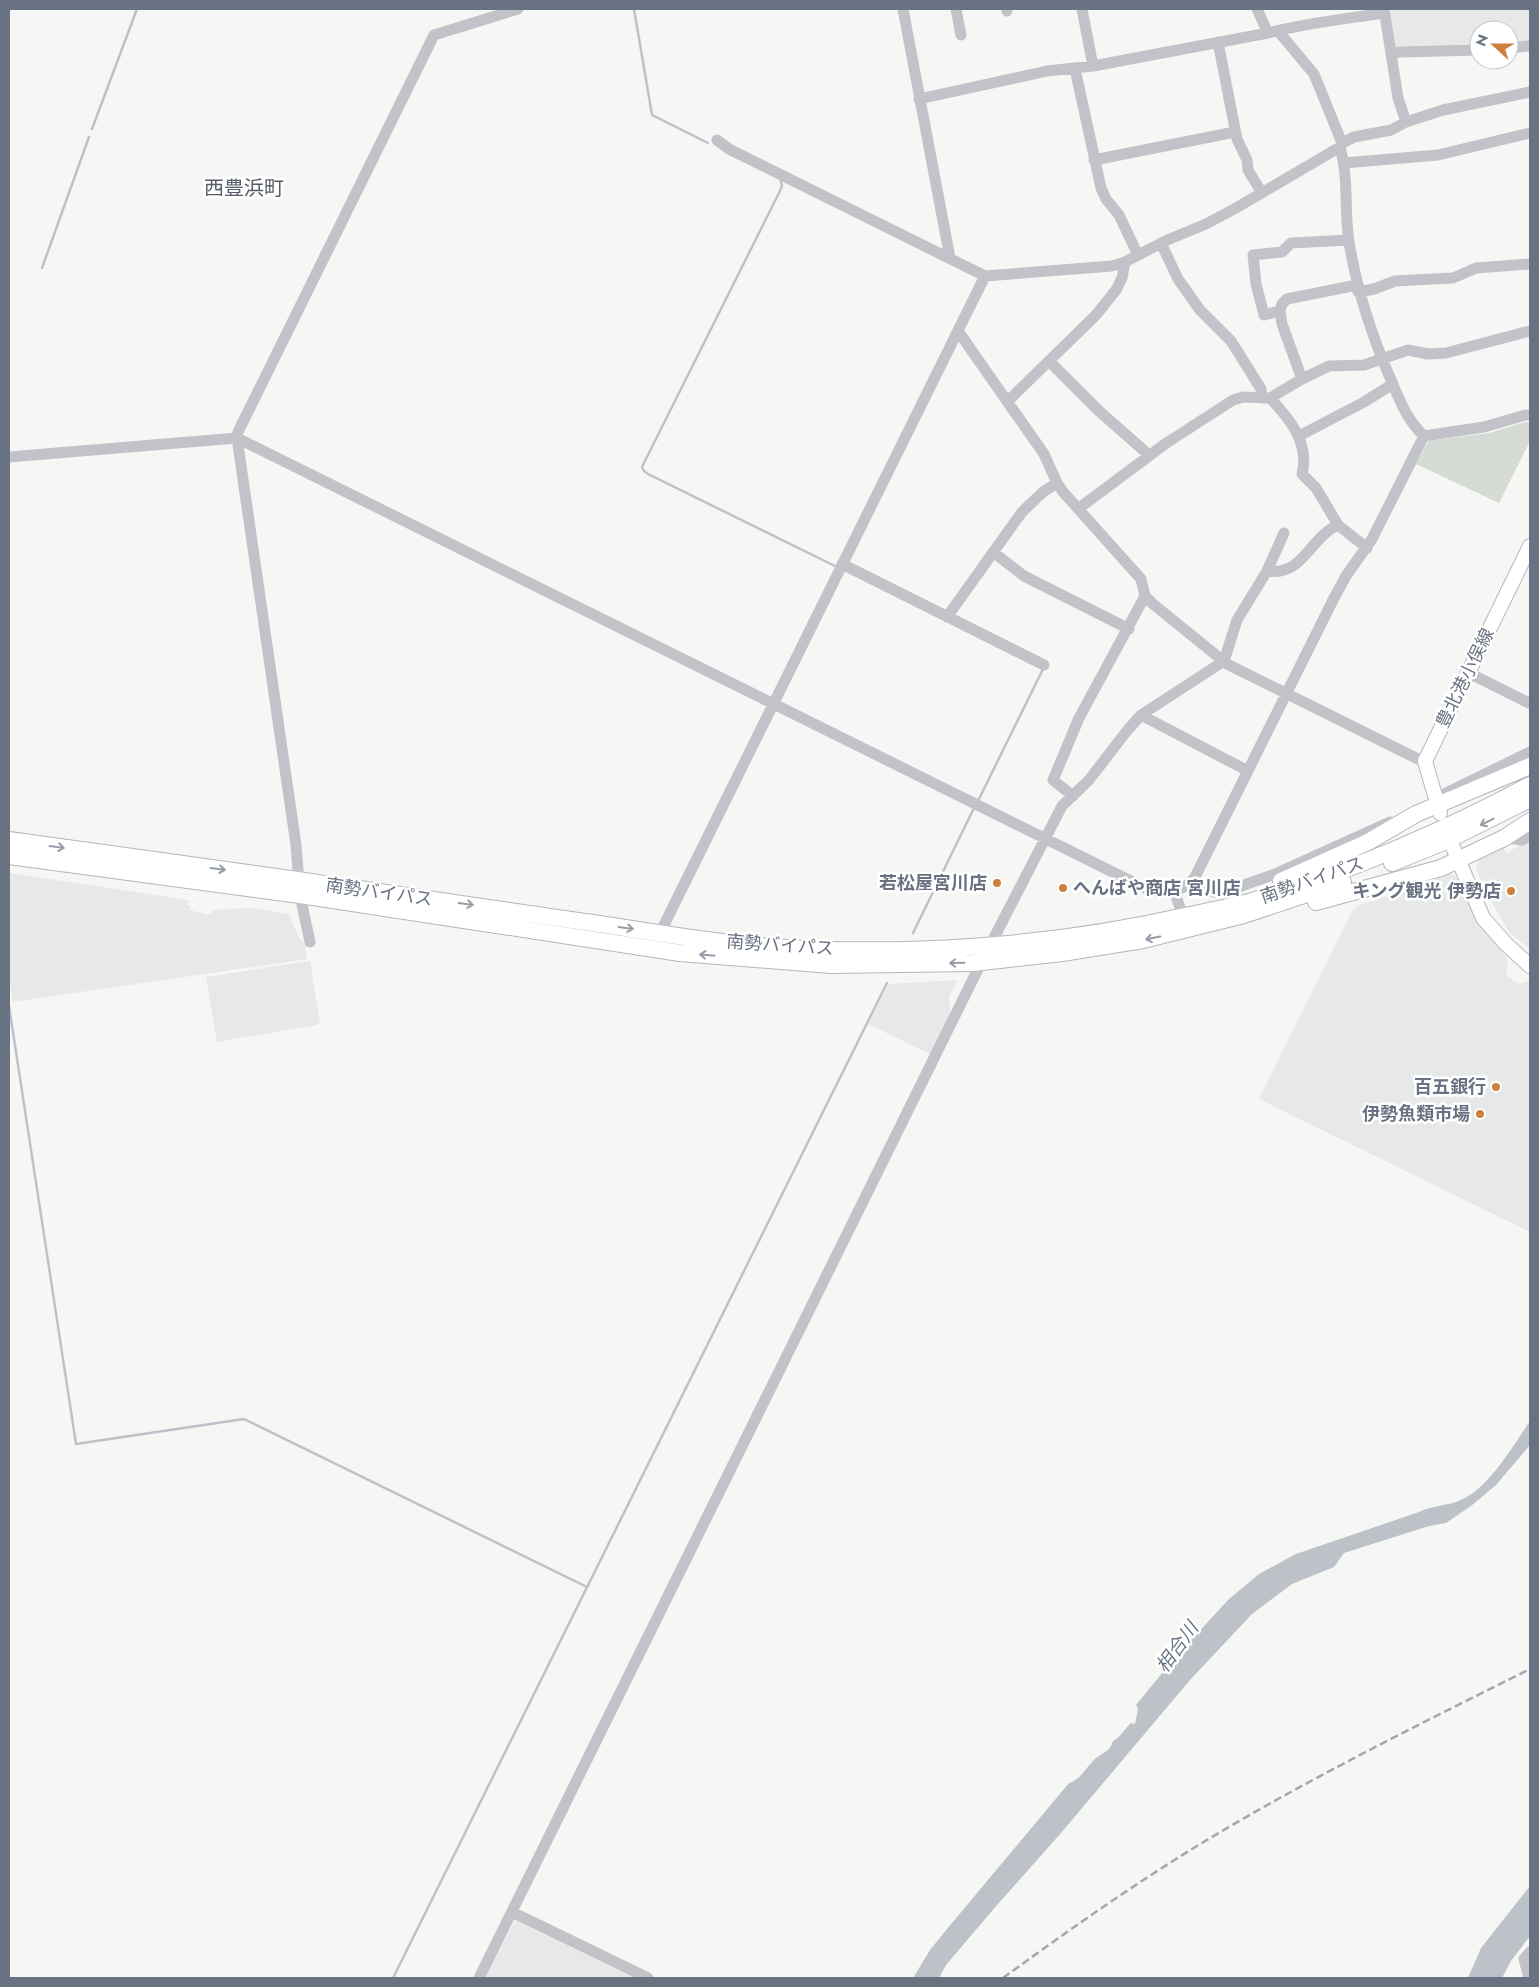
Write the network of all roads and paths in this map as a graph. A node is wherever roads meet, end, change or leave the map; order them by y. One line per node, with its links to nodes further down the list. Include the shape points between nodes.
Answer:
1 (518, 9): 44 (street, via 434,35)
2 (903, 9): 15 (street)
3 (956, 9): 8 (street)
4 (1082, 9): 12 (street)
5 (1258, 9): 7 (street)
6 (1384, 11): 7 (street); 11 (street)
7 (1273, 32): 9 (street); 20 (street, via 1314,74)
8 (961, 35)
9 (1218, 42): 12 (street); 17 (street)
10 (1469, 50): 11 (street)
11 (1391, 54): 16 (street, via 1398,98)
12 (1093, 66): 13 (street)
13 (1075, 68): 15 (street, via 1047,71); 21 (street)
14 (1530, 92): 16 (street, via 1443,110)
15 (919, 99): 27 (street)
16 (1406, 122): 20 (street, via 1391,130 1354,137)
17 (1235, 132): 21 (street); 23 (street, via 1248,170)
18 (1530, 133): 22 (street, via 1438,155)
19 (717, 140): 27 (street)
20 (1341, 145): 22 (street); 23 (street)
21 (1094, 160): 26 (street, via 1104,194 1119,215)
22 (1344, 163): 24 (street)
23 (1262, 193): 25 (street, via 1206,224)
24 (1349, 240): 31 (street); 32 (street, via 1291,243 1282,252 1253,255 1264,315)
25 (1161, 243): 26 (street); 39 (street, via 1178,279 1200,310 1230,341)
26 (1138, 255): 28 (street)
27 (950, 258): 30 (street)
28 (1125, 262): 30 (street, via 1112,266); 36 (street, via 1116,290 1096,315)
29 (1530, 264): 31 (street, via 1476,268 1453,278 1395,281 1374,289)
30 (985, 276): 33 (street)
31 (1358, 288): 32 (street, via 1287,299); 35 (street)
32 (1280, 311): 37 (street)
33 (958, 331): 40 (street); 54 (street)
34 (1530, 331): 35 (street, via 1446,353 1408,350)
35 (1382, 358): 37 (street, via 1364,365 1329,366); 38 (street)
36 (1049, 361): 40 (street); 45 (street, via 1099,411)
37 (1302, 379): 39 (street)
38 (1393, 384): 42 (street); 43 (street, via 1407,417)
39 (1266, 398): 42 (street, via 1288,419); 45 (street, via 1233,400)
40 (1008, 401): 47 (street, via 1044,454)
41 (1530, 415): 43 (street, via 1484,427)
42 (1299, 436): 49 (street, via 1304,451 1302,474 1316,488)
43 (1424, 436): 52 (street)
44 (237, 438): 46 (street); 64 (street); 84 (street, via 296,845)
45 (1150, 455): 48 (street)
46 (9, 457)
47 (1057, 483): 48 (street); 53 (street, via 1026,507)
48 (1078, 510): 56 (street, via 1141,579)
49 (1338, 525): 52 (street); 55 (street, via 1321,538 1299,563 1287,570)
50 (1284, 533): 55 (street)
51 (1530, 546): 61 (main road, 豊北港小俣線)
52 (1367, 548): 62 (street, via 1346,576)
53 (993, 552): 57 (street); 58 (street, via 1024,576)
54 (840, 567): 57 (street); 64 (street)
55 (1267, 571): 59 (street, via 1237,620)
56 (1145, 596): 58 (street); 59 (street)
57 (947, 618): 60 (street)
58 (1129, 629): 71 (street, via 1079,718 1053,780)
59 (1224, 661): 62 (street); 65 (street)
60 (1044, 665)
61 (1467, 672): 63 (street); 67 (main road, 豊北港小俣線)
62 (1287, 693): 67 (street); 69 (street)
63 (1529, 703)
64 (773, 704): 78 (street); 87 (street)
65 (1141, 715): 69 (street); 71 (street)
66 (1530, 752): 73 (street)
67 (1424, 761): 73 (main road)
68 (1530, 766): 73 (highway)
69 (1248, 771): 83 (street)
70 (1530, 785): 86 (highway, 南勢バイパス, via 1441,830 1343,870)
71 (1073, 796): 78 (street, via 1056,815)
72 (1530, 799): 86 (highway, 南勢バイパス, one-way to 86, via 1446,841 1346,881 1281,904)
73 (1438, 805): 74 (highway)
74 (1416, 814): 83 (street, via 1384,824 1275,874 1227,891 1200,890); 86 (highway, via 1368,842)
75 (1530, 821): 77 (highway)
76 (1530, 835): 77 (street, via 1522,840)
77 (1504, 838): 82 (highway)
78 (1044, 839): 85 (street, via 1148,890 1159,893); 89 (street)
79 (9, 840): 84 (highway, 南勢バイパス, one-way to 84)
80 (1452, 845): 82 (main road)
81 (9, 856): 84 (highway, 南勢バイパス)
82 (1459, 860): 86 (highway, via 1441,868 1226,927); 91 (main road, via 1483,918)
83 (1190, 885): 85 (street)
84 (299, 888): 88 (street); 89 (highway, 南勢バイパス, one-way to 89, via 760,946 868,950); 90 (highway, 南勢バイパス, one-way to 84, via 831,965 680,953)
85 (1174, 891): 86 (street)
86 (1185, 923): 89 (highway, 南勢バイパス); 90 (highway, 南勢バイパス, one-way to 90, via 1143,940)
87 (662, 927)
88 (310, 942)
89 (991, 944): 90 (street)
90 (982, 961): 92 (street)
91 (1530, 966)
92 (512, 1912): 94 (street); 95 (street)
93 (1530, 1952): 96 (street, via 1524,1959)
94 (479, 1978)
95 (648, 1978)
96 (1530, 1978)

